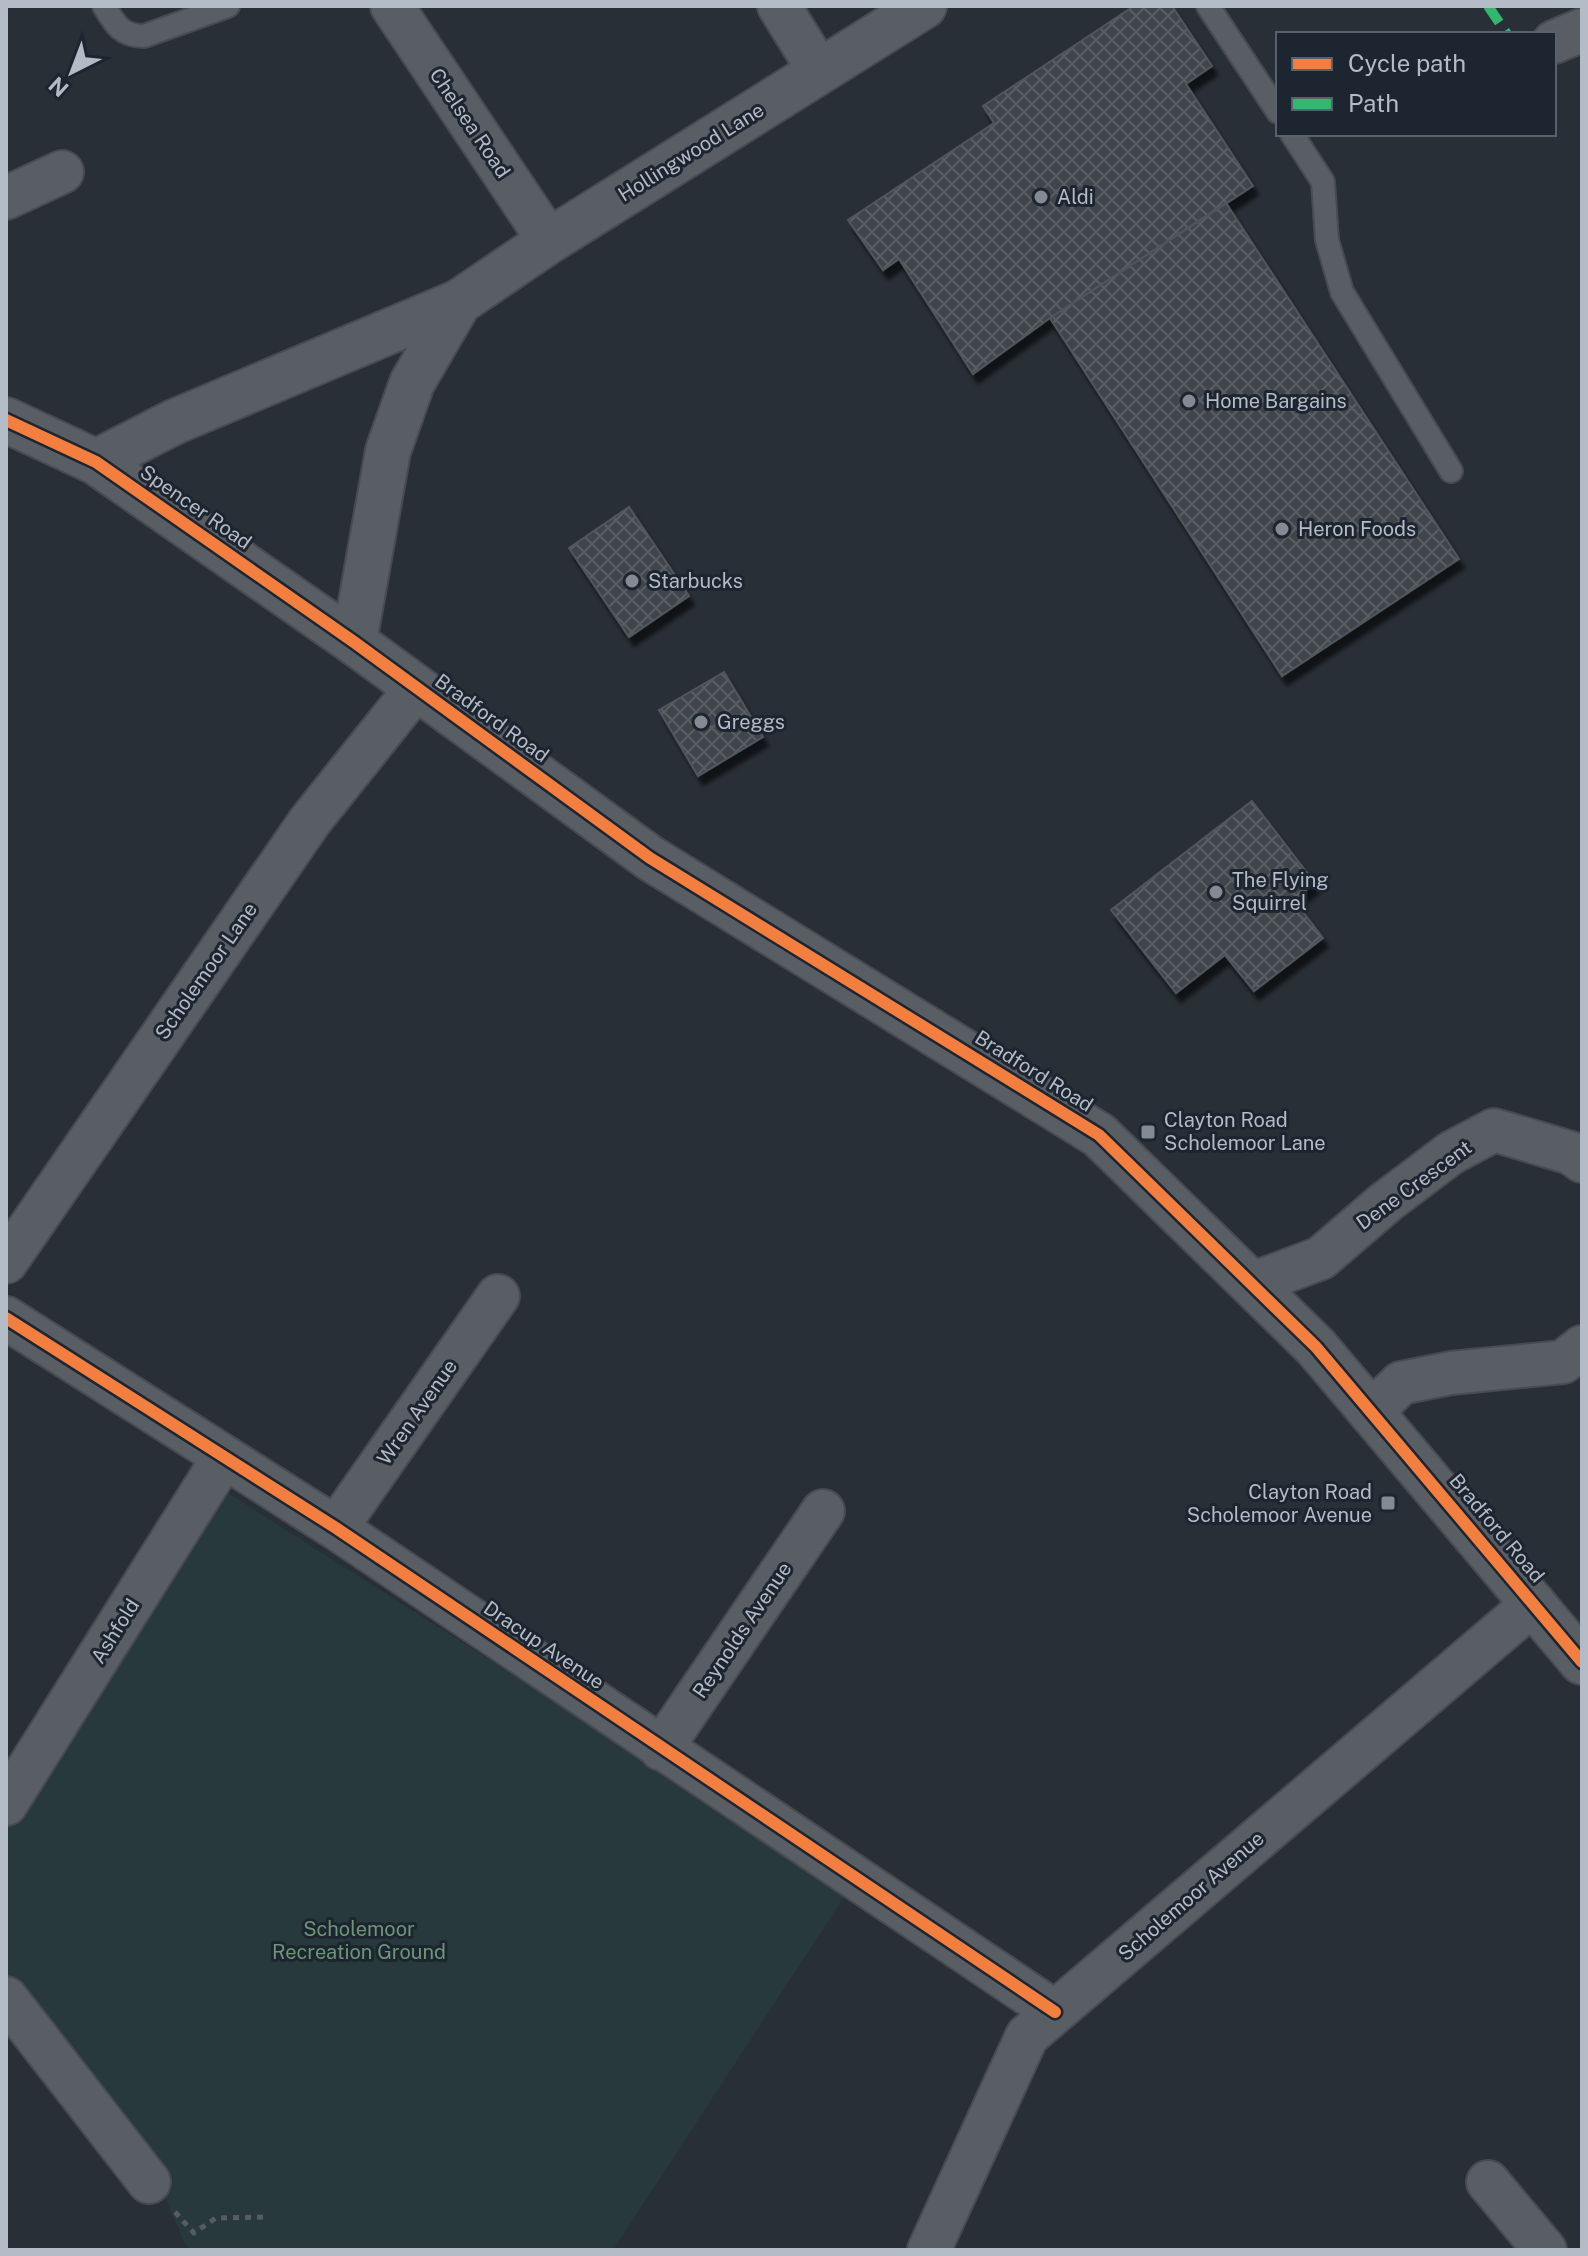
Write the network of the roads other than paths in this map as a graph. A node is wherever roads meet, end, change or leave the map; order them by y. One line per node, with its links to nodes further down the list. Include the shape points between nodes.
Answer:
1 (104, 6): 2 (lane, via 119,29 144,36)
2 (228, 6)
3 (779, 6): 9 (street)
4 (924, 6): 9 (street, Hollingwood Lane)
5 (1208, 6): 10 (lane)
6 (400, 9): 14 (street, Chelsea Road)
7 (1582, 30): 8 (street)
8 (1556, 41)
9 (820, 72): 14 (street, Hollingwood Lane)
10 (1276, 109)
11 (1293, 136): 18 (lane, via 1323,182 1327,240 1342,292)
12 (62, 172): 13 (street)
13 (6, 198)
14 (549, 241): 15 (street, Hollingwood Lane)
15 (459, 302): 17 (street, Hollingwood Lane, via 174,422); 19 (street, Hollingwood Lane, via 412,383 388,451)
16 (6, 420): 17 (street, Spencer Road)
17 (96, 462): 19 (street, Spencer Road)
18 (1451, 471)
19 (354, 642): 20 (street, Bradford Road)
20 (417, 687): 22 (street, Scholemoor Lane, via 310,821); 23 (street, Bradford Road, via 650,858 1099,1135)
21 (1582, 1161): 23 (street, Dene Crescent, via 1546,1144 1494,1130 1451,1153 1321,1258)
22 (6, 1262)
23 (1252, 1284): 27 (street, Bradford Road)
24 (498, 1296): 30 (street, Wren Avenue)
25 (6, 1318): 28 (street, Dracup Avenue)
26 (1582, 1347): 27 (street, via 1563,1362 1401,1383)
27 (1371, 1412): 31 (street, Bradford Road)
28 (224, 1457): 30 (street, Dracup Avenue); 34 (street, Ashfold)
29 (823, 1511): 33 (street, Reynolds Avenue)
30 (336, 1528): 33 (street, Dracup Avenue)
31 (1555, 1618): 32 (street, Bradford Road); 36 (street, Scholemoor Avenue)
32 (1582, 1662)
33 (661, 1749): 36 (street, Dracup Avenue)
34 (6, 1804)
35 (6, 1998): 37 (street)
36 (1055, 2012): 39 (street, Scholemoor Avenue, via 1027,2036)
37 (149, 2182)
38 (1488, 2182): 40 (street)
39 (929, 2250)
40 (1545, 2250)

